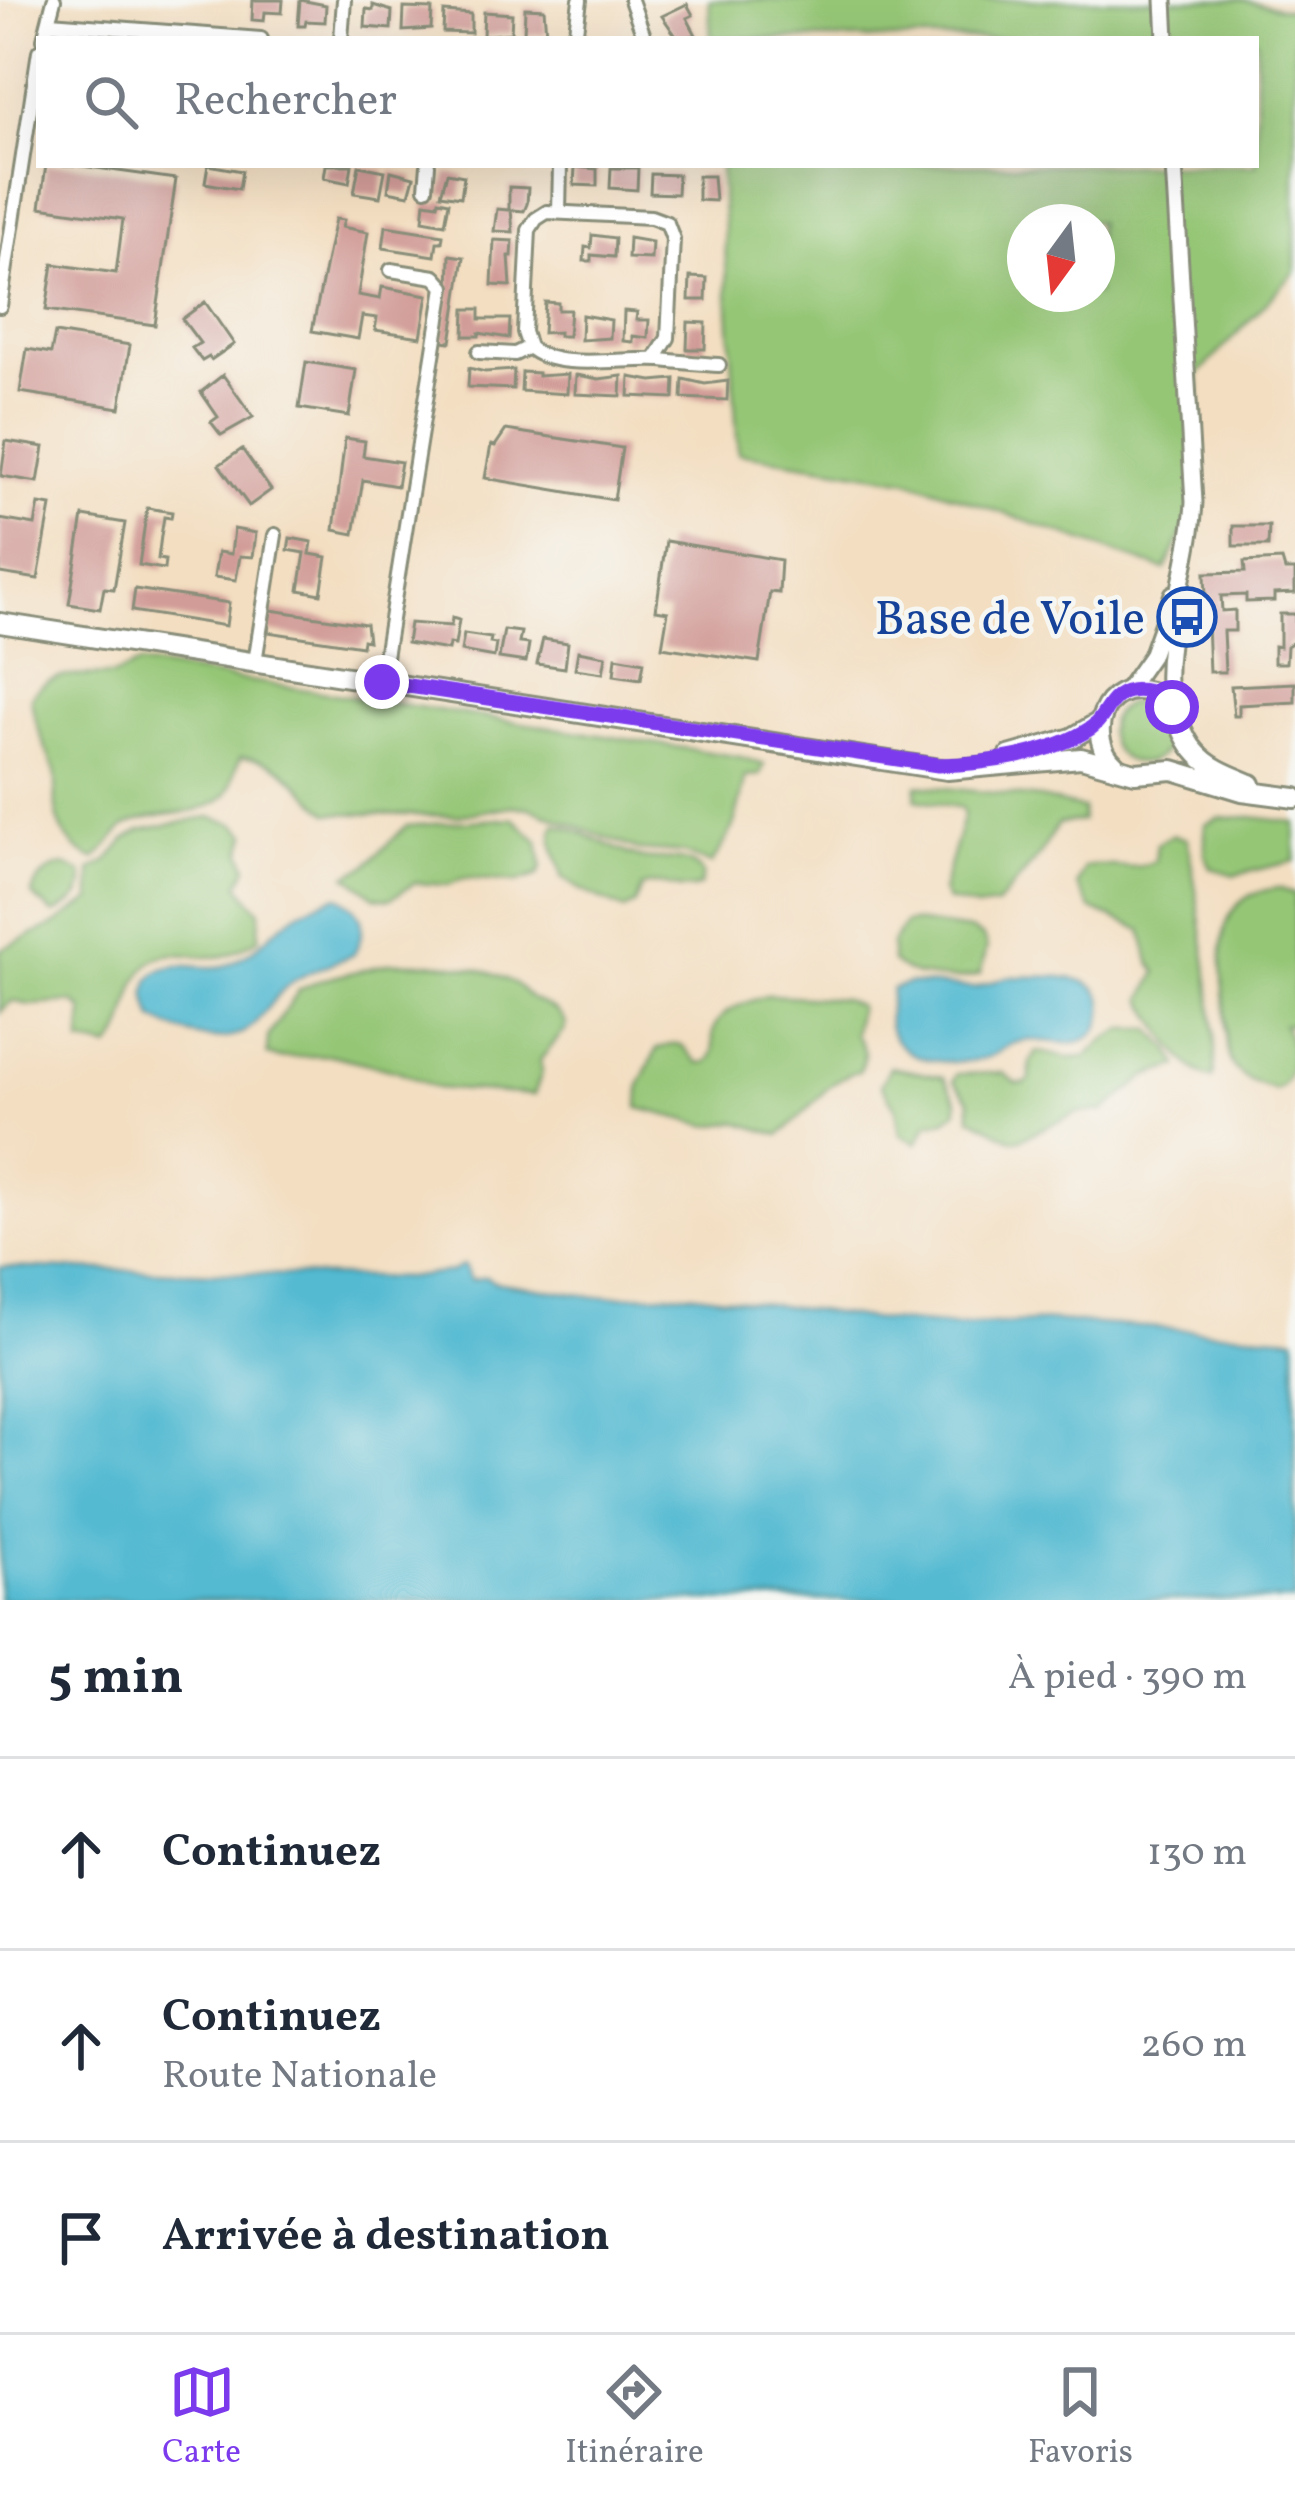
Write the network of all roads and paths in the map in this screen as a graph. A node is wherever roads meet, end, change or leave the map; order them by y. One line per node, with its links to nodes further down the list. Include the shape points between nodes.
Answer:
1 (54, 0): 6 (street)
2 (344, 0): 9 (street)
3 (580, 0): 10 (street)
4 (632, 0): 11 (street)
5 (1164, 0): 12 (street)
6 (50, 23): 7 (street); 8 (street)
7 (45, 36)
8 (221, 36)
9 (341, 36)
10 (575, 36)
11 (643, 36)
12 (1166, 36)
13 (36, 73): 20 (street)
14 (428, 168): 17 (street)
15 (560, 168): 18 (street)
16 (1174, 168): 26 (street, via 1193,459)
17 (426, 188)
18 (559, 212): 21 (street, via 540,215 529,230); 23 (street, via 651,217 670,228 669,334)
19 (392, 270): 29 (street, via 444,286)
20 (0, 306)
21 (529, 347): 22 (street); 23 (street, via 552,358)
22 (479, 352)
23 (655, 359): 24 (street)
24 (719, 365)
25 (275, 535): 28 (street)
26 (1189, 545): 30 (street, via 1151,656); 31 (street, via 1168,657)
27 (0, 623): 28 (main road)
28 (255, 662): 29 (main road)
29 (382, 682): 34 (main road)
30 (1124, 693): 31 (main road, via 1145,691); 32 (main road)
31 (1170, 704): 33 (main road)
32 (1099, 722): 34 (main road, via 1016,754); 35 (main road, via 1101,748)
33 (1180, 730): 36 (main road, via 1174,753); 37 (main road, via 1216,768)
34 (916, 764): 35 (main road, via 963,771 1081,758)
35 (1115, 765): 36 (main road)
36 (1156, 769): 37 (main road)
37 (1295, 798)

